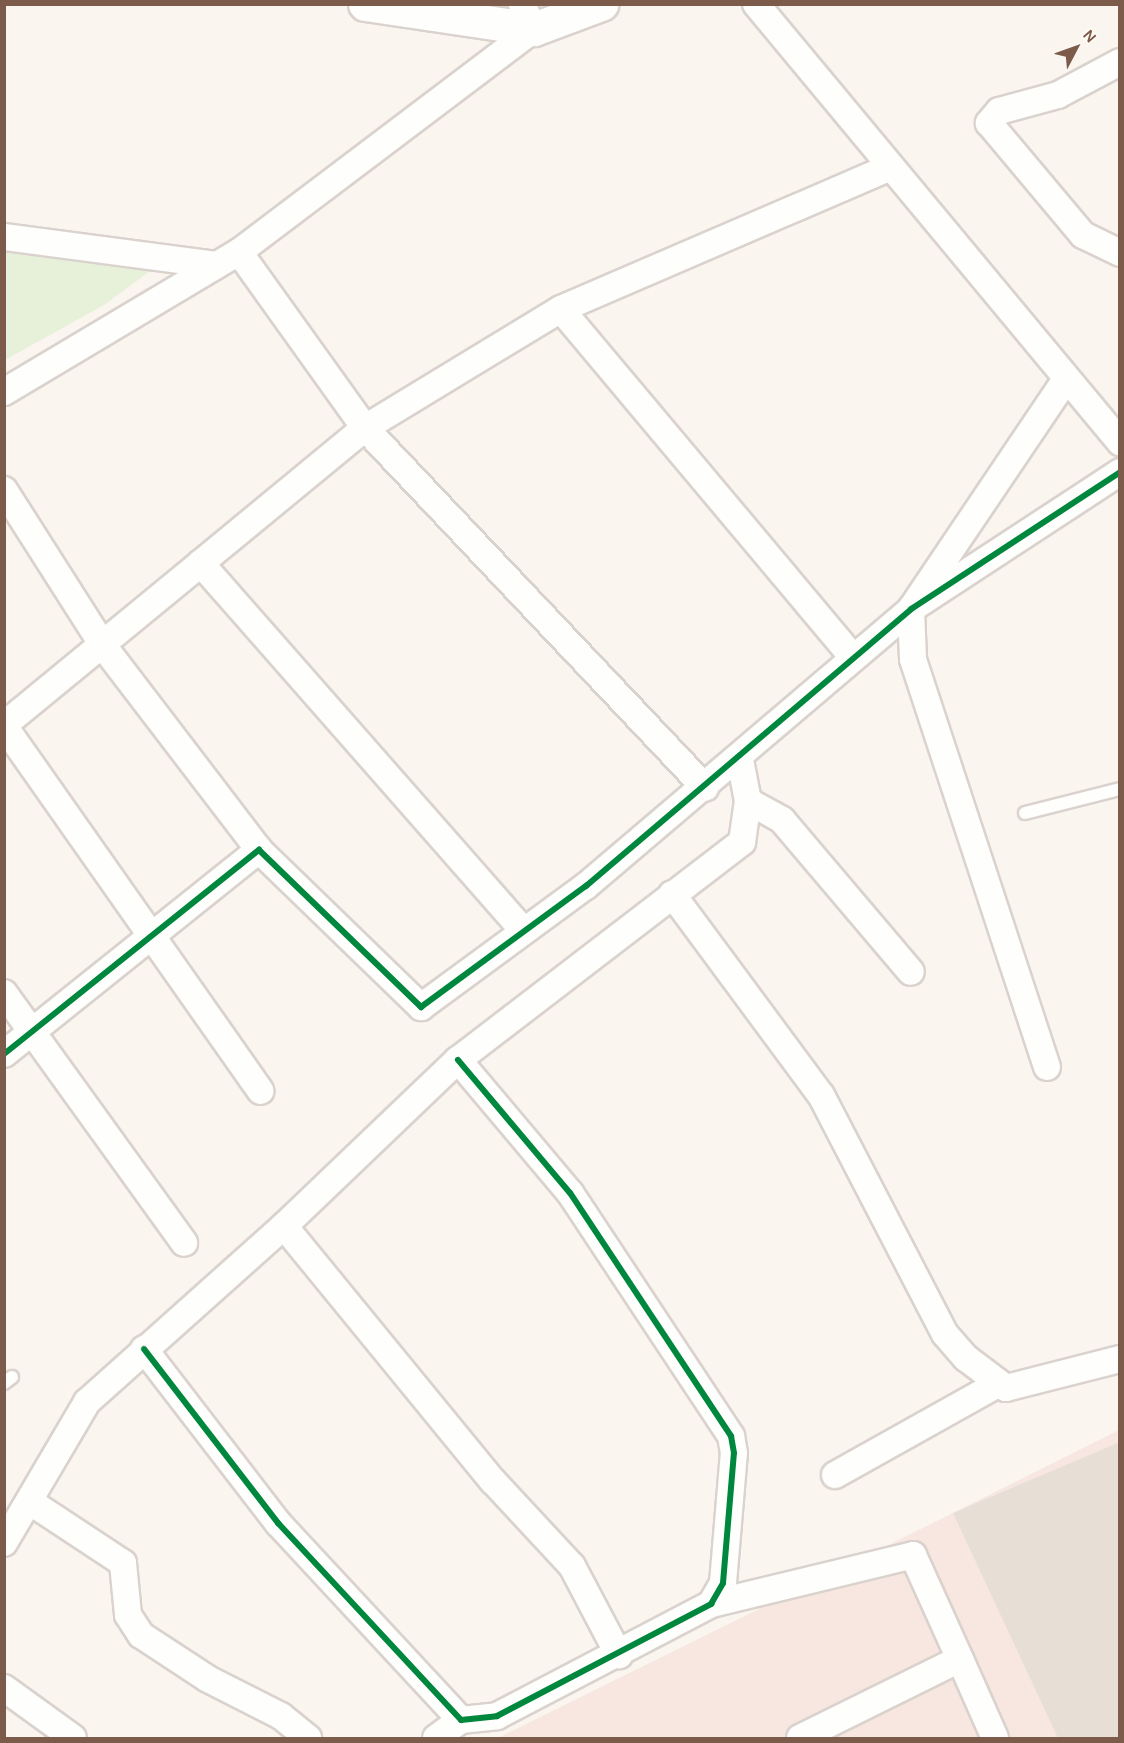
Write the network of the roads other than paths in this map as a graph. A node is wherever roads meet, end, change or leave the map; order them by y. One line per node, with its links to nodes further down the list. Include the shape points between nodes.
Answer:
1 (365, 4): 4 (main road)
2 (601, 4): 4 (main road)
3 (756, 4): 6 (street)
4 (528, 16): 8 (street)
5 (1119, 62): 9 (street, via 1058,95 999,111 989,123 1083,235)
6 (889, 168): 11 (street); 12 (street)
7 (4, 237): 10 (street)
8 (239, 252): 10 (street); 14 (street)
9 (1119, 253)
10 (216, 265): 13 (street)
11 (561, 309): 14 (street); 21 (street)
12 (1066, 379): 15 (street); 19 (street)
13 (4, 392)
14 (365, 428): 18 (street); 24 (street)
15 (1119, 442)
16 (1119, 471): 19 (street)
17 (4, 490): 20 (street)
18 (201, 563): 20 (street); 30 (street)
19 (911, 609): 21 (street); 37 (street, via 913,659)
20 (104, 647): 22 (street); 28 (street)
21 (851, 655): 23 (street)
22 (4, 725): 31 (street)
23 (740, 759): 24 (street); 26 (street)
24 (705, 788): 30 (street, via 586,886)
25 (1119, 789): 27 (lane)
26 (748, 801): 29 (street, via 742,842); 32 (street, via 782,820)
27 (1025, 813)
28 (259, 850): 30 (street, via 421,1007); 31 (street)
29 (672, 894): 36 (street); 43 (street, via 821,1095 945,1334)
30 (522, 929)
31 (148, 937): 34 (street); 38 (street)
32 (911, 972)
33 (4, 993): 34 (street)
34 (35, 1030): 35 (street); 40 (street)
35 (4, 1054)
36 (458, 1060): 39 (street); 47 (street, via 570,1193 731,1436 734,1453 723,1583)
37 (1047, 1067)
38 (261, 1091)
39 (284, 1226): 41 (street); 48 (street, via 493,1481 572,1566)
40 (184, 1243)
41 (144, 1349): 45 (street, via 87,1402); 51 (street, via 279,1523)
42 (1119, 1359): 43 (street, via 1006,1388)
43 (996, 1385): 44 (street)
44 (835, 1475)
45 (32, 1503): 46 (street); 53 (street, via 123,1563 128,1615 141,1635 208,1679 280,1716)
46 (4, 1543)
47 (711, 1604): 48 (street); 49 (street, via 914,1555)
48 (619, 1655): 51 (street, via 497,1716)
49 (960, 1659): 55 (street); 56 (street)
50 (4, 1688): 52 (street)
51 (461, 1720): 54 (street)
52 (73, 1738)
53 (308, 1738)
54 (436, 1738)
55 (800, 1738)
56 (995, 1738)

